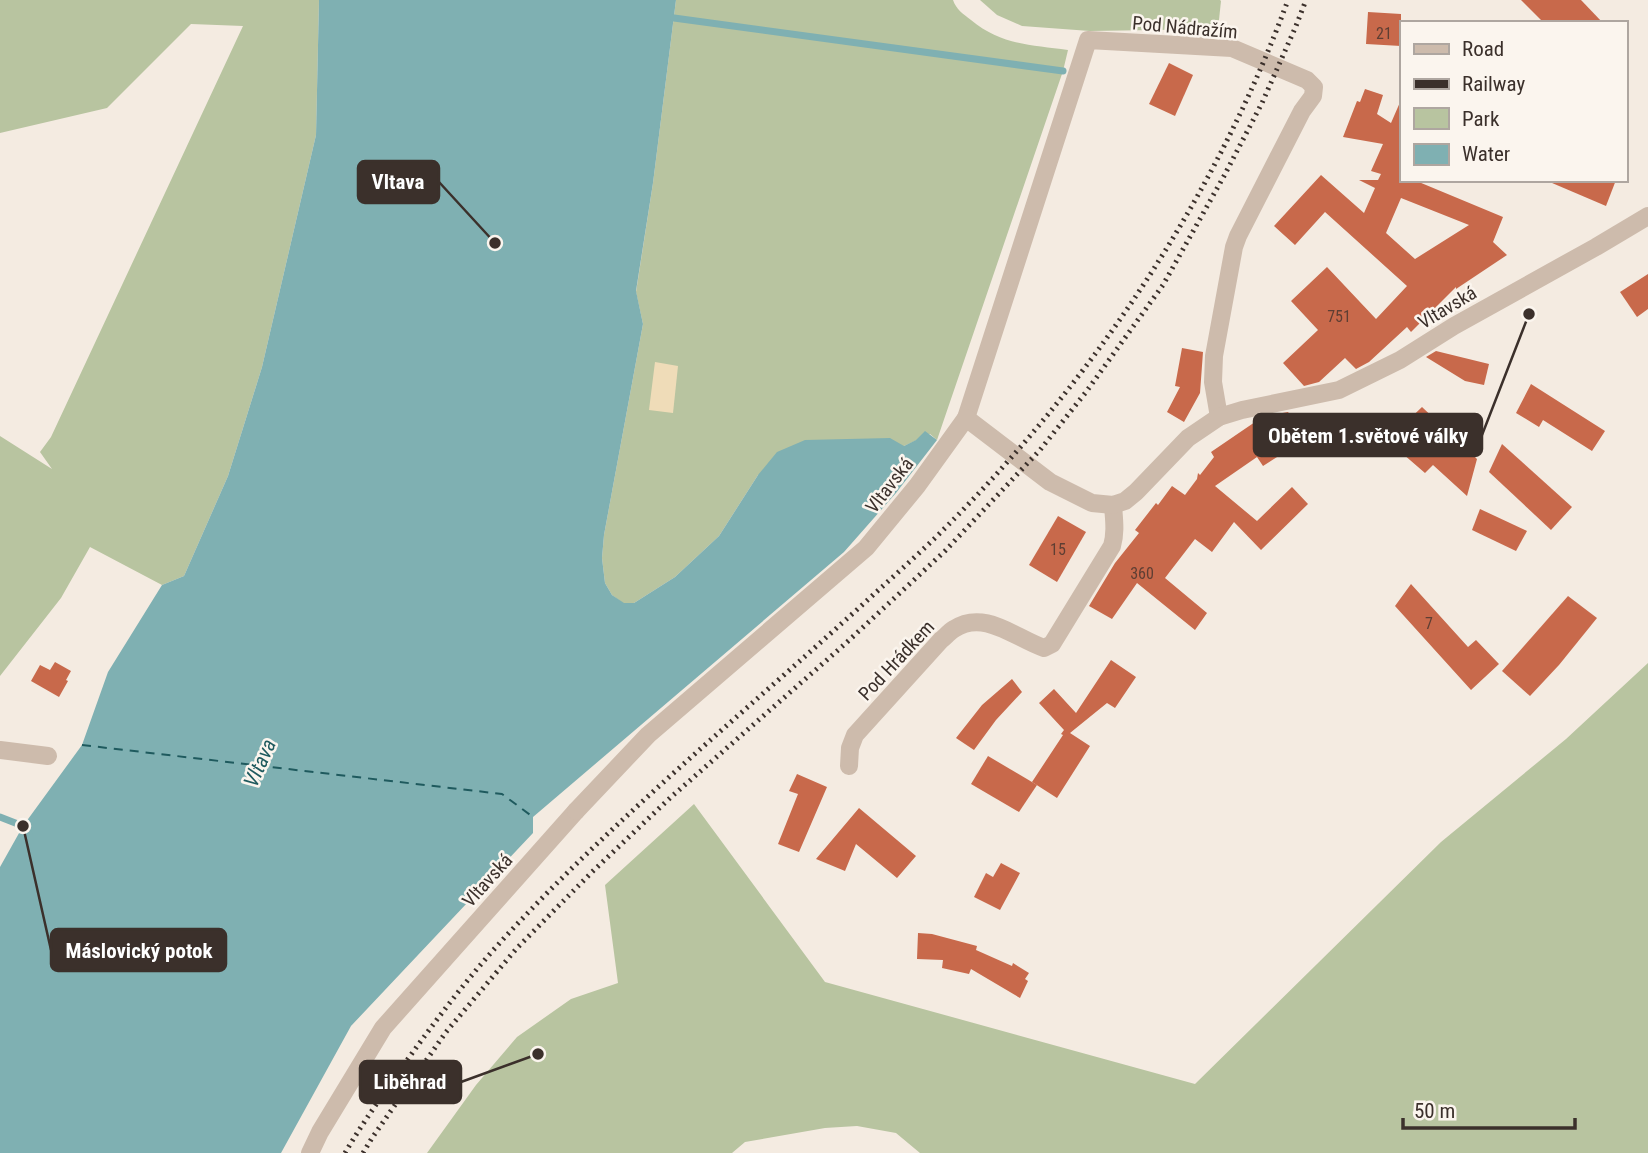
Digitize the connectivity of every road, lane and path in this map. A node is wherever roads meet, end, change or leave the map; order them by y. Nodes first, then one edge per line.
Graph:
1 (1648, 216) edge
2 (1219, 417) junction
3 (966, 418) junction
4 (1113, 505) junction
5 (0, 750) edge
6 (48, 756) dead end
7 (849, 766) dead end
8 (310, 1153) edge

1 - 2 street, Vltavská
2 - 3 street, Pod Nádražím
2 - 4 street, Vltavská
3 - 4 street
3 - 8 street, Vltavská
4 - 7 street, Pod Hrádkem
5 - 6 street

